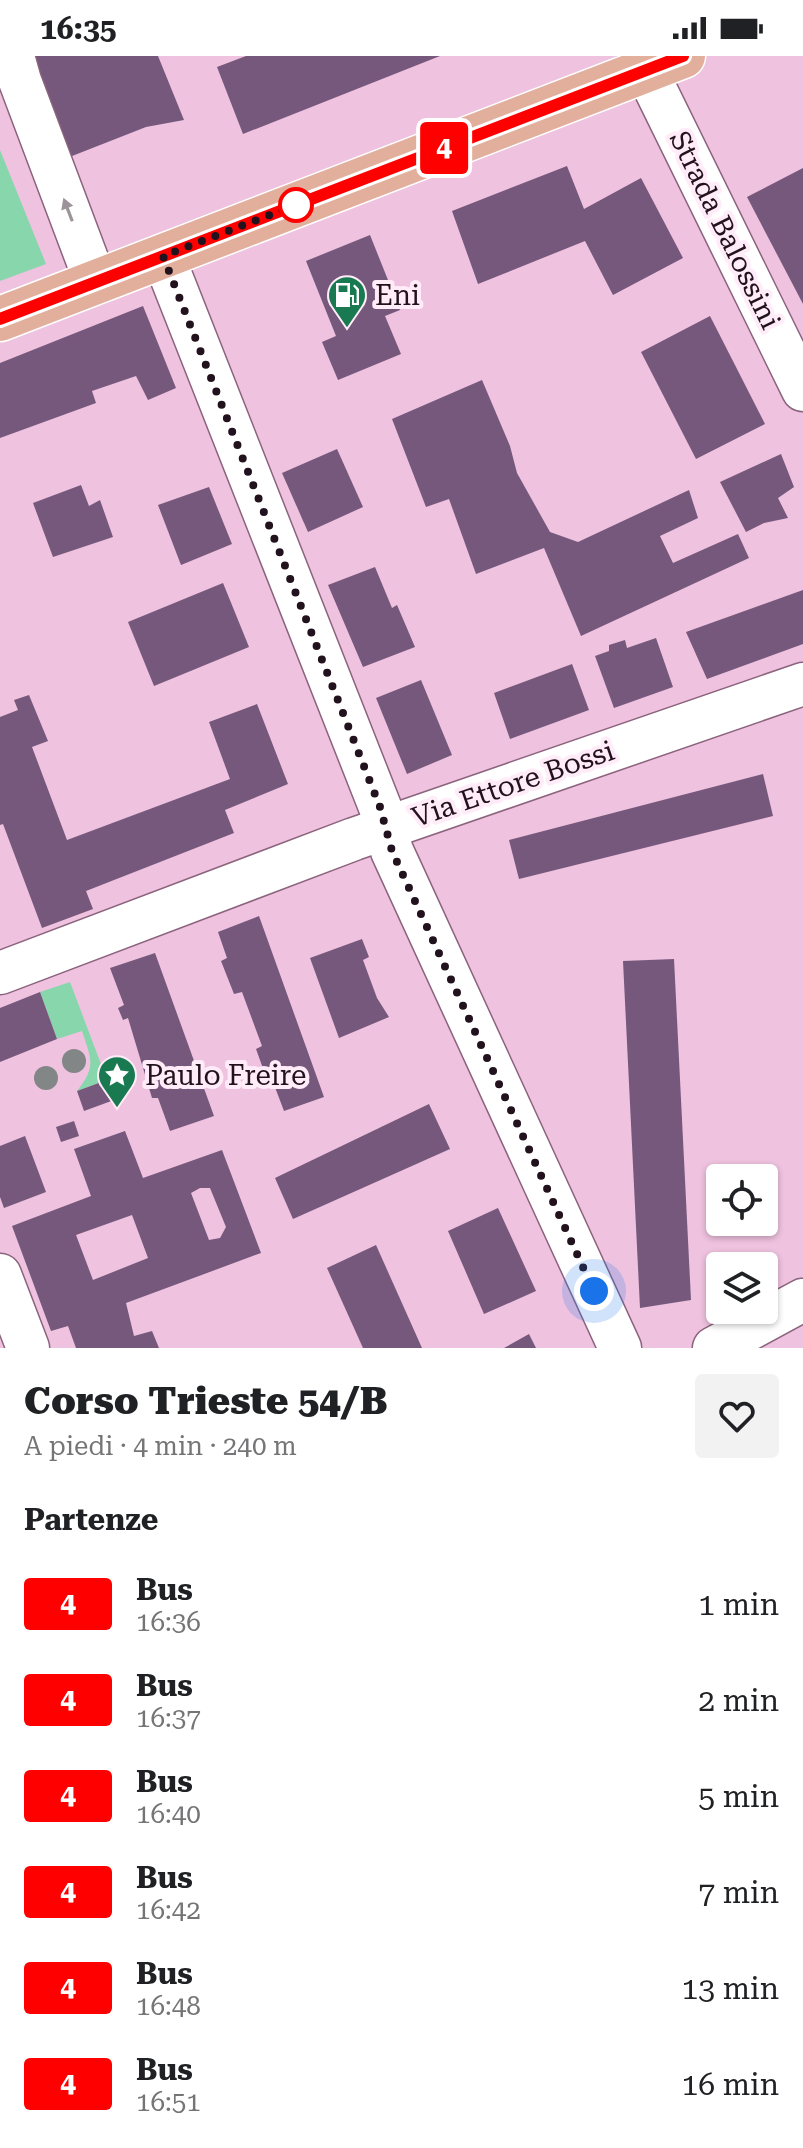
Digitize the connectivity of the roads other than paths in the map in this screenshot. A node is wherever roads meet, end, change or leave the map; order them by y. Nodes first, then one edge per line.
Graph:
1 (656, 61) edge
2 (11, 75) edge
3 (163, 256) junction
4 (96, 283) junction
5 (0, 319) edge
6 (803, 390) edge
7 (803, 684) edge
8 (386, 828) junction
9 (0, 973) edge
10 (0, 1275) edge
11 (803, 1300) edge
12 (28, 1348) edge
13 (620, 1348) edge
14 (714, 1348) edge

1 - 3 main road
1 - 6 street, Strada Balossini
4 -> 2 street
3 - 4 main road
3 - 8 street
4 - 5 main road
7 - 8 street, Via Ettore Bossi
8 - 9 street, Via Ettore Bossi
8 - 13 street
10 - 12 street
11 - 14 street

